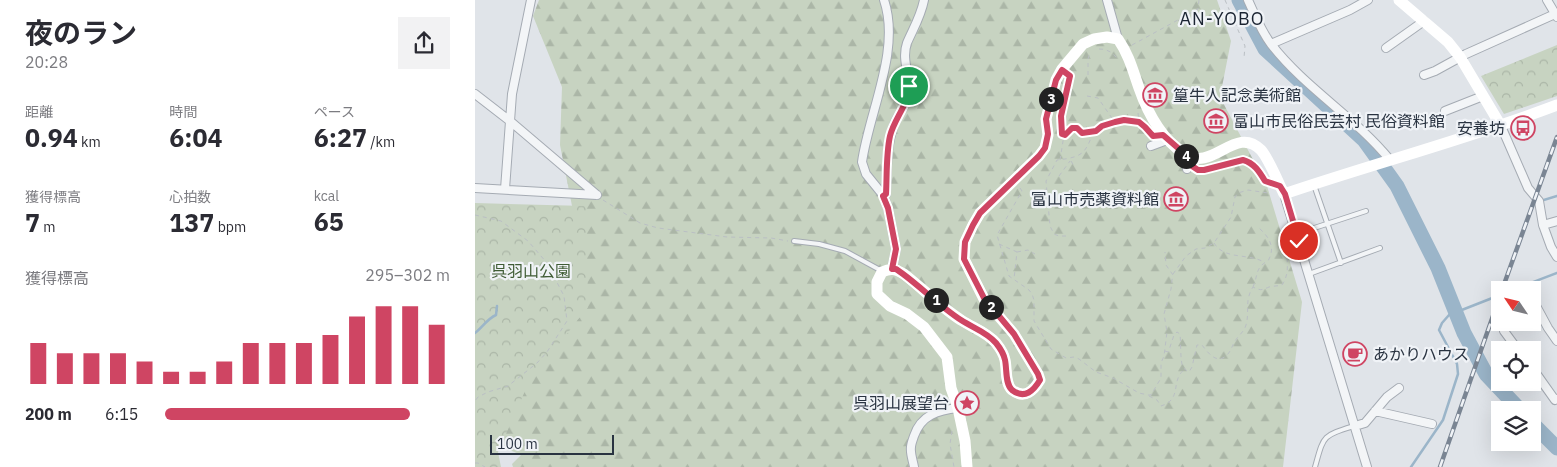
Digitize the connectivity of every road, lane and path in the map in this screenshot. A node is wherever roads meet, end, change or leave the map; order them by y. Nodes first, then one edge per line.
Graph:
1 (531, 0) edge
2 (884, 0) edge
3 (924, 0) edge
4 (1107, 0) edge
5 (1199, 0) edge
6 (1225, 0) edge
7 (1247, 0) edge
8 (1368, 0) edge
9 (1399, 0) edge
10 (1547, 0) edge
11 (1556, 15) edge
12 (1424, 21) junction
13 (1096, 44) junction
14 (1121, 44) junction
15 (1271, 44) junction
16 (1386, 48) dead end
17 (1460, 57) junction
18 (1244, 58) dead end
19 (1118, 59) dead end
20 (1062, 70) junction
21 (1087, 74) dead end
22 (1424, 75) dead end
23 (475, 94) edge
24 (1087, 96) dead end
25 (1483, 96) junction
26 (1557, 105) edge
27 (1138, 110) dead end
28 (1445, 111) dead end
29 (510, 121) junction
30 (1115, 122) junction
31 (1139, 122) junction
32 (1501, 126) junction
33 (1096, 131) junction
34 (1149, 131) dead end
35 (1065, 135) junction
36 (1167, 140) junction
37 (1248, 142) junction
38 (1151, 146) dead end
39 (1234, 159) dead end
40 (1060, 160) junction
41 (1069, 160) junction
42 (1243, 160) junction
43 (1389, 160) junction
44 (1186, 162) junction
45 (1235, 162) junction
46 (1074, 166) dead end
47 (1198, 170) junction
48 (1059, 176) dead end
49 (1199, 178) dead end
50 (1314, 184) junction
51 (1019, 187) dead end
52 (475, 188) edge
53 (505, 190) junction
54 (1282, 190) junction
55 (1268, 193) dead end
56 (597, 196) junction
57 (883, 196) junction
58 (1366, 211) dead end
59 (475, 215) edge
60 (1557, 221) edge
61 (1327, 224) junction
62 (1543, 225) junction
63 (1259, 228) dead end
64 (1066, 236) dead end
65 (1297, 238) junction
66 (794, 242) joint
67 (1213, 243) junction
68 (999, 244) junction
69 (1554, 246) edge
70 (1380, 248) dead end
71 (1017, 252) junction
72 (1165, 252) dead end
73 (1035, 254) dead end
74 (1557, 257) edge
75 (1264, 263) junction
76 (1341, 263) junction
77 (887, 270) junction
78 (1309, 274) junction
79 (1173, 275) junction
80 (1014, 279) junction
81 (1253, 288) junction
82 (1541, 315) edge
83 (1557, 341) edge
84 (1165, 352) junction
85 (1185, 369) junction
86 (1541, 380) edge
87 (1399, 388) dead end
88 (1148, 395) junction
89 (1557, 399) edge
90 (475, 401) edge
91 (958, 408) junction
92 (1375, 411) junction
93 (1432, 424) dead end
94 (1355, 426) junction
95 (952, 431) dead end
96 (475, 463) edge
97 (485, 467) edge
98 (914, 467) edge
99 (954, 467) edge
100 (967, 467) edge
101 (1315, 467) edge
102 (1367, 467) edge

1 - 29 street
2 - 57 street
3 - 57 street
4 - 14 street
5 - 14 path
6 - 18 path
7 - 15 street
8 - 15 street
9 - 12 street
10 - 11 street
11 - 17 street
12 - 16 street
12 - 17 street
13 - 14 street
13 - 19 path
13 - 20 street
13 - 21 path
14 - 36 street
15 - 43 street
17 - 22 street
17 - 25 street
20 - 35 path
20 - 77 street
23 - 29 street
24 - 30 path
25 - 28 street
25 - 32 street
26 - 32 street
27 - 31 path
29 - 53 street
29 - 56 street
30 - 31 path
30 - 33 path
31 - 34 path
32 - 43 street
32 - 62 street
33 - 35 path
33 - 41 path
35 - 40 path
36 - 38 street
36 - 44 street
37 - 42 path
37 - 44 street
37 - 54 street
39 - 45 path
40 - 41 path
40 - 64 path
41 - 46 path
41 - 48 path
42 - 45 path
42 - 54 path
43 - 50 street
44 - 47 path
45 - 47 path
47 - 49 path
50 - 54 street
50 - 61 lane
51 - 68 path
52 - 53 street
53 - 56 street
54 - 65 street
55 - 67 path
56 - 66 path
57 - 77 street
58 - 61 lane
59 - 90 path
60 - 62 street
61 - 65 lane
61 - 76 lane
62 - 69 street
63 - 75 path
65 - 78 street
65 - 81 path
66 - 77 lane
67 - 75 path
67 - 79 path
68 - 71 path
68 - 80 path
69 - 74 street
70 - 76 lane
71 - 73 path
71 - 80 path
72 - 79 path
75 - 81 path
76 - 78 lane
77 - 91 street
78 - 94 street
79 - 84 path
80 - 88 path
81 - 85 path
82 - 83 street
84 - 85 path
84 - 88 path
85 - 88 path
86 - 89 street
87 - 92 street
91 - 98 street
91 - 100 street
92 - 93 street
92 - 94 street
94 - 101 lane
94 - 102 street
95 - 99 path
96 - 97 path

